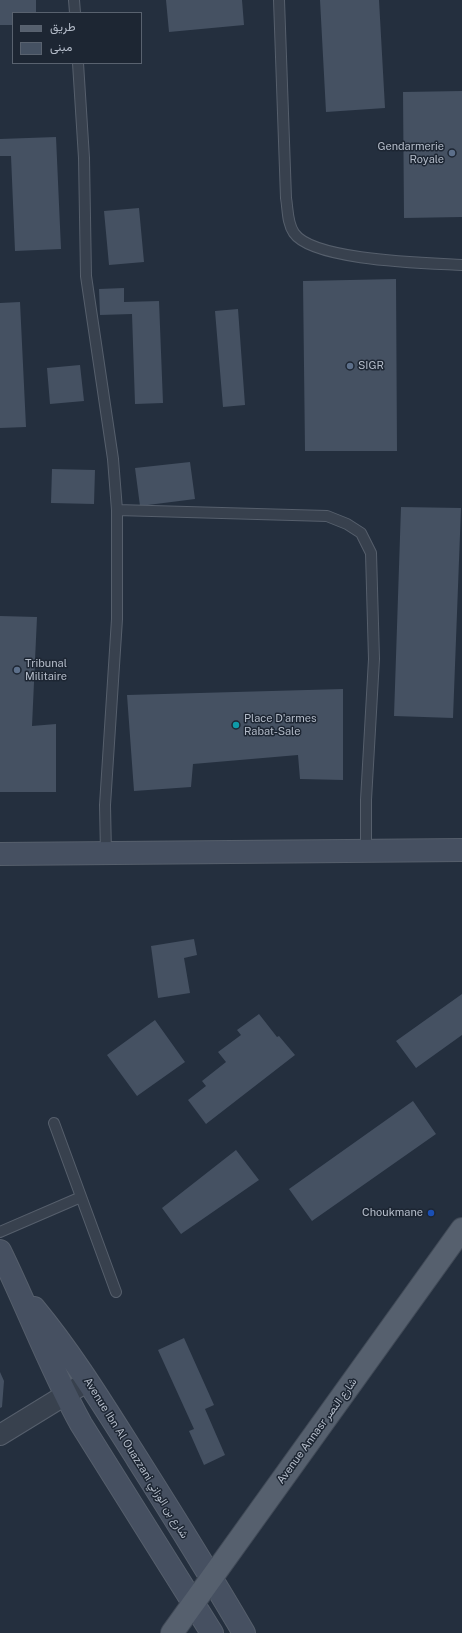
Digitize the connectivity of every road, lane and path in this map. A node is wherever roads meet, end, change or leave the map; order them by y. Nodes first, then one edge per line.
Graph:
1 (74, 0) edge
2 (279, 0) edge
3 (75, 12) edge
4 (78, 64) edge
5 (462, 265) edge
6 (117, 510) junction
7 (462, 850) edge
8 (366, 851) junction
9 (0, 854) edge
10 (106, 854) junction
11 (54, 1123) dead end
12 (81, 1197) junction
13 (462, 1229) edge
14 (0, 1232) edge
15 (0, 1251) edge
16 (19, 1290) junction
17 (116, 1292) dead end
18 (88, 1381) junction
19 (66, 1396) junction
20 (0, 1435) edge
21 (212, 1578) junction
22 (193, 1604) junction
23 (172, 1633) edge
24 (212, 1633) edge
25 (244, 1633) edge

1 - 3 lane
2 - 5 lane
4 - 6 lane
6 - 8 lane
6 - 10 lane
7 - 8 street
8 - 10 street
9 - 10 street
11 - 12 lane
12 - 14 lane
12 - 17 lane
13 - 21 main road, Avenue Annasr شارع النصر
15 - 16 street, Avenue Ibn Al Ouazzani شارع بن الوزاني
16 - 18 street, Avenue Ibn Al Ouazzani شارع بن الوزاني
16 - 19 street, Avenue Ibn Al Ouazzani شارع بن الوزاني
18 - 19 street
18 - 21 street, Avenue Ibn Al Ouazzani شارع بن الوزاني
19 - 20 street
19 - 22 street, Avenue Ibn Al Ouazzani شارع بن الوزاني
21 - 22 main road, Avenue Annasr شارع النصر
21 - 25 street, Avenue Ibn Al Ouazzani شارع بن الوزاني
22 - 23 main road, Avenue Annasr شارع النصر
22 - 24 street, Avenue Ibn Al Ouazzani شارع بن الوزاني

